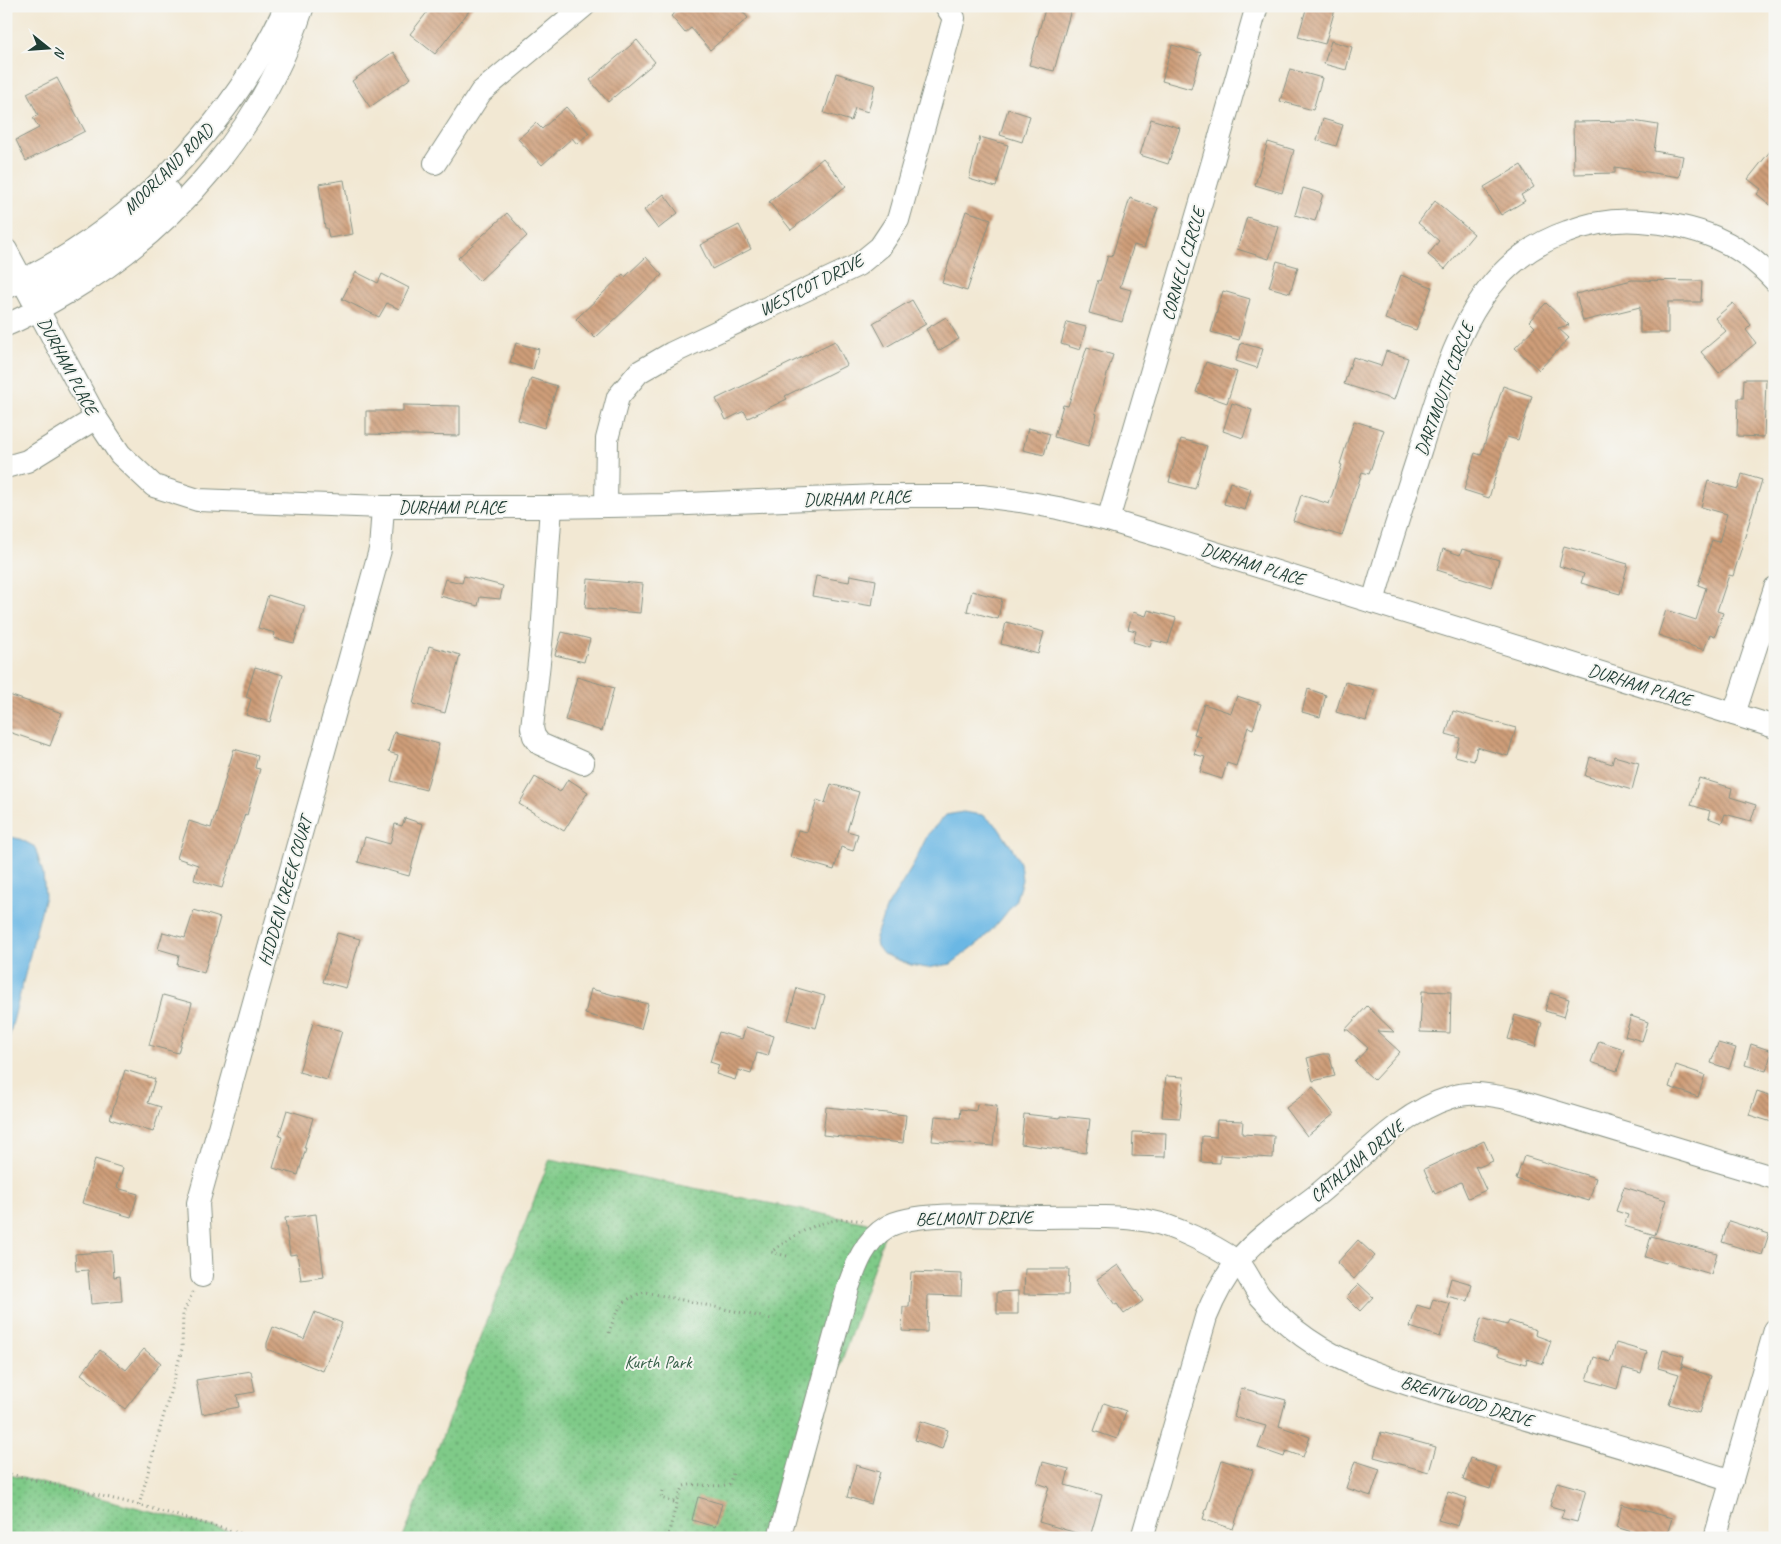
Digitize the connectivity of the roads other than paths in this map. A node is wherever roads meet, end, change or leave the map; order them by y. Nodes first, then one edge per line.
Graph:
1 (286, 6) edge
2 (303, 6) edge
3 (584, 6) edge
4 (946, 6) edge
5 (1257, 6) edge
6 (261, 54) junction
7 (434, 163) dead end
8 (6, 250) edge
9 (1775, 281) edge
10 (14, 284) edge
11 (6, 302) edge
12 (38, 310) junction
13 (6, 325) edge
14 (96, 418) junction
15 (6, 467) edge
16 (606, 506) junction
17 (383, 507) junction
18 (551, 507) junction
19 (1108, 520) junction
20 (1775, 588) edge
21 (1373, 602) junction
22 (1734, 714) junction
23 (1775, 727) edge
24 (583, 763) dead end
25 (1775, 1178) edge
26 (1238, 1261) junction
27 (202, 1276) road end
28 (1775, 1330) edge
29 (1732, 1481) junction
30 (779, 1538) edge
31 (1142, 1538) edge
32 (1715, 1538) edge

1 - 6 street, MOORLAND ROAD
2 - 12 street, MOORLAND ROAD
3 - 7 street
4 - 16 street, WESTCOT DRIVE
5 - 19 street, CORNELL CIRCLE
6 - 10 street, MOORLAND ROAD
6 - 12 street
8 - 10 street, DURHAM PLACE
9 - 21 street, DARTMOUTH CIRCLE
10 - 11 street
10 - 12 street, DURHAM PLACE
12 - 13 street, MOORLAND ROAD
12 - 14 street, DURHAM PLACE
14 - 15 street
14 - 17 street, DURHAM PLACE
16 - 18 street, DURHAM PLACE
16 - 19 street, DURHAM PLACE
17 - 18 street, DURHAM PLACE
17 - 27 street, HIDDEN CREEK COURT
18 - 24 street
19 - 21 street, DURHAM PLACE
20 - 22 street
21 - 22 street, DURHAM PLACE
22 - 23 street, DURHAM PLACE
25 - 26 street, CATALINA DRIVE
26 - 29 street, BRENTWOOD DRIVE
26 - 30 street, BELMONT DRIVE
26 - 31 street, CATALINA DRIVE
28 - 29 street
29 - 32 street

